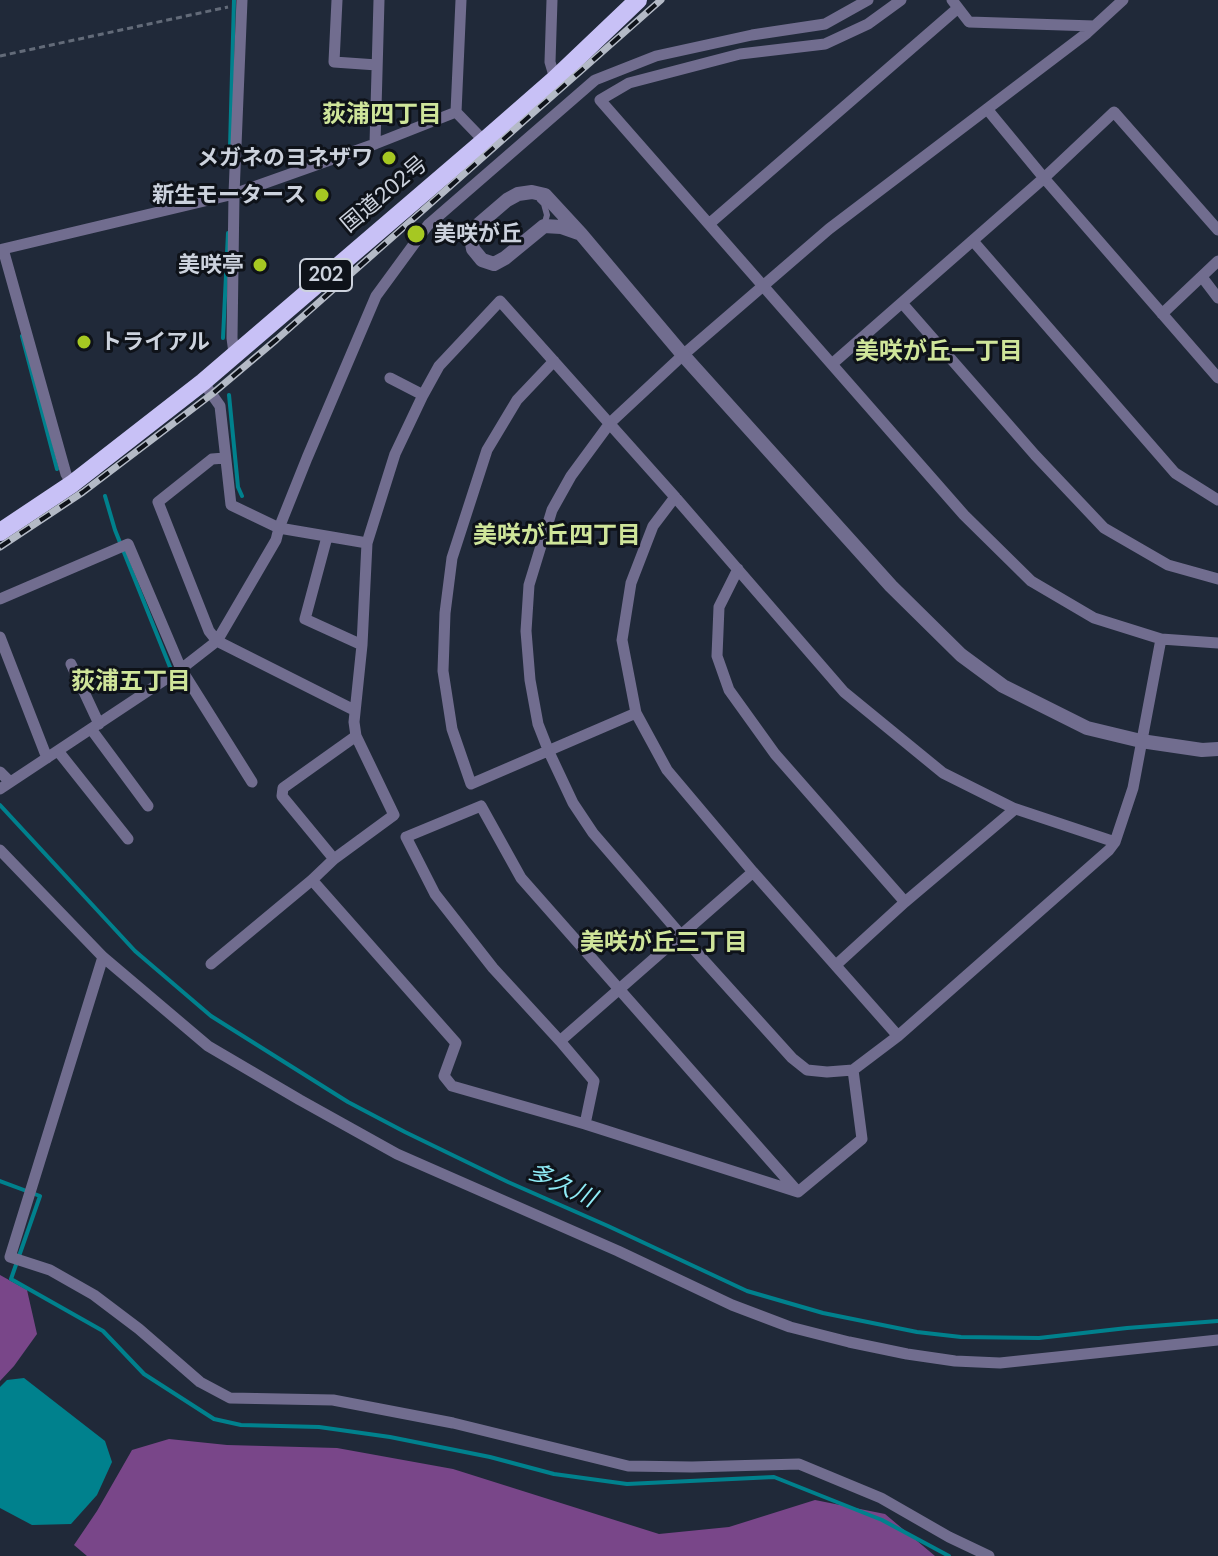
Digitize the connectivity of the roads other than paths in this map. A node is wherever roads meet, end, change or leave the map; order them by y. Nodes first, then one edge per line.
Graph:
1 (337, 0) edge
2 (379, 0) edge
3 (461, 0) edge
4 (552, 0) edge
5 (638, 0) edge
6 (868, 0) edge
7 (901, 0) edge
8 (1123, 0) edge
9 (242, 2) edge
10 (955, 4) edge
11 (228, 7) road end
12 (1094, 26) junction
13 (377, 65) junction
14 (555, 79) junction
15 (987, 109) junction
16 (456, 112) junction
17 (484, 141) junction
18 (375, 144) junction
19 (1044, 178) junction
20 (532, 192) junction
21 (229, 196) junction
22 (709, 224) junction
23 (544, 226) junction
24 (1218, 230) edge
25 (581, 234) junction
26 (973, 241) junction
27 (2, 249) edge
28 (1218, 261) edge
29 (1202, 277) junction
30 (764, 285) junction
31 (1218, 298) edge
32 (902, 303) junction
33 (1162, 314) junction
34 (234, 353) junction
35 (683, 355) junction
36 (554, 361) junction
37 (832, 364) junction
38 (390, 378) dead end
39 (1218, 378) edge
40 (203, 382) junction
41 (423, 395) junction
42 (610, 423) junction
43 (225, 458) junction
44 (72, 484) junction
45 (675, 497) junction
46 (1218, 500) edge
47 (279, 528) junction
48 (0, 532) edge
49 (327, 537) junction
50 (367, 543) junction
51 (738, 569) junction
52 (1218, 579) edge
53 (0, 599) edge
54 (0, 637) edge
55 (1161, 639) junction
56 (217, 641) junction
57 (1218, 643) edge
58 (362, 645) junction
59 (71, 664) dead end
60 (181, 669) junction
61 (354, 710) junction
62 (636, 713) junction
63 (95, 726) junction
64 (356, 736) junction
65 (1141, 741) junction
66 (1218, 749) edge
67 (549, 752) junction
68 (52, 755) junction
69 (0, 772) edge
70 (252, 782) dead end
71 (5, 786) edge
72 (148, 806) dead end
73 (1015, 809) junction
74 (128, 839) dead end
75 (1115, 842) junction
76 (0, 850) edge
77 (334, 859) junction
78 (753, 872) junction
79 (312, 880) junction
80 (905, 902) junction
81 (681, 935) junction
82 (103, 957) junction
83 (211, 964) dead end
84 (836, 965) junction
85 (620, 988) junction
86 (898, 1036) junction
87 (560, 1041) junction
88 (853, 1070) junction
89 (585, 1124) junction
90 (798, 1192) junction
91 (1218, 1340) edge
92 (989, 1556) edge

1 - 13 street
2 - 13 street
3 - 16 street
4 - 14 street
5 - 14 highway, 国道202号 / 202
6 - 47 street
7 - 22 street
8 - 12 street
9 - 11 street
9 - 21 street
10 - 12 street
10 - 22 street
12 - 15 street
13 - 18 street
14 - 17 highway, 国道202号 / 202
15 - 19 street
15 - 30 street
16 - 17 street
16 - 18 street
17 - 34 highway, 国道202号 / 202
18 - 21 street
19 - 24 street
19 - 26 street
19 - 33 street
20 - 23 lane
20 - 23 street
20 - 25 street
21 - 27 street
21 - 34 street
22 - 30 street
23 - 25 street
25 - 35 street
26 - 32 street
26 - 46 street
27 - 44 street
28 - 29 street
29 - 31 street
29 - 33 street
30 - 35 street
30 - 37 street
32 - 37 street
32 - 52 street
33 - 39 street
34 - 40 highway, 国道202号 / 202
35 - 42 street
35 - 65 street
36 - 41 street
36 - 42 street
36 - 67 street
37 - 55 street
38 - 41 street
40 - 43 street
40 - 44 highway, 国道202号 / 202
41 - 50 street
42 - 45 street
42 - 67 street
43 - 47 street
43 - 56 street
44 - 48 highway, 国道202号 / 202
45 - 51 street
45 - 62 street
47 - 49 street
47 - 56 street
49 - 50 street
49 - 58 street
50 - 58 street
51 - 73 street
51 - 80 street
53 - 60 street
54 - 68 street
55 - 57 street
55 - 65 street
56 - 60 street
56 - 61 street
58 - 61 street
59 - 63 street
60 - 63 street
60 - 70 street
61 - 64 street
62 - 67 street
62 - 78 street
63 - 68 street
63 - 72 street
64 - 77 street
64 - 77 street
65 - 66 street
65 - 75 street
67 - 81 street
68 - 71 street
68 - 74 street
69 - 71 street
73 - 75 street
73 - 80 street
75 - 86 street
76 - 82 street
77 - 79 street
78 - 81 street
78 - 84 street
79 - 83 street
79 - 89 street
80 - 84 street
81 - 85 street
81 - 88 street
82 - 91 street
82 - 92 street
84 - 86 street
85 - 87 street
85 - 87 street
85 - 90 street
86 - 88 street
87 - 89 street
88 - 90 street
89 - 90 street

